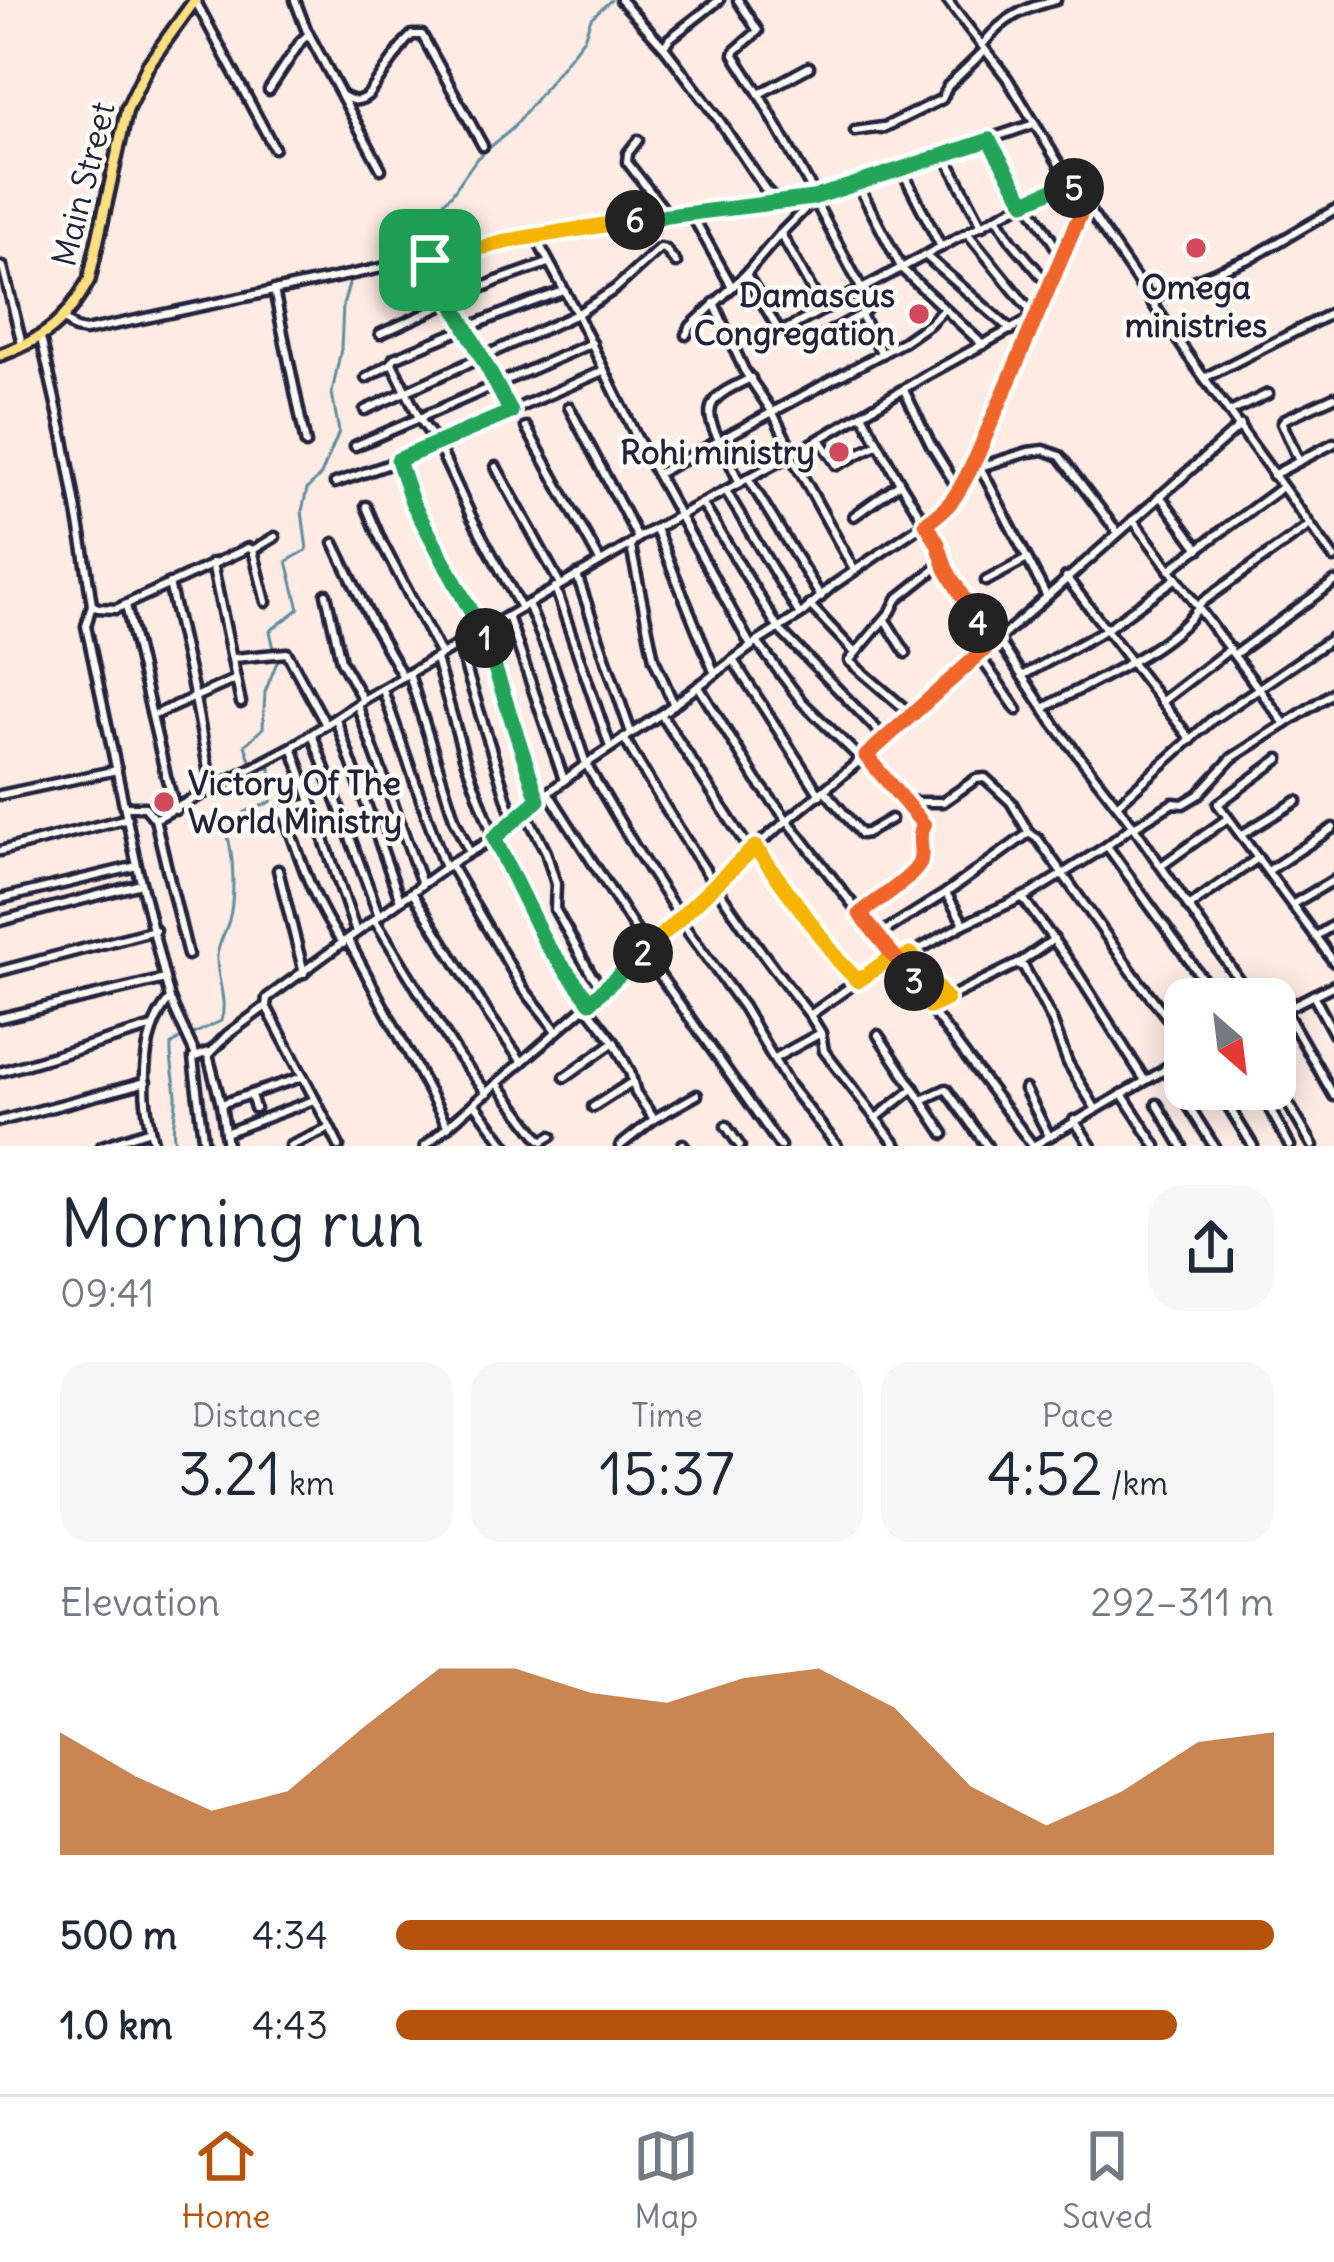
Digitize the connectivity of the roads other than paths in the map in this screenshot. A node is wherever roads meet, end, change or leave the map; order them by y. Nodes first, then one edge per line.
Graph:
1 (195, 0) edge
2 (295, 0) edge
3 (621, 0) edge
4 (719, 0) edge
5 (738, 0) edge
6 (947, 0) edge
7 (1056, 0) edge
8 (309, 34) junction
9 (664, 47) junction
10 (985, 47) junction
11 (809, 67) dead end
12 (269, 90) dead end
13 (759, 94) junction
14 (343, 96) junction
15 (1034, 124) junction
16 (855, 131) dead end
17 (638, 140) dead end
18 (989, 140) junction
19 (483, 146) dead end
20 (274, 148) dead end
21 (945, 155) junction
22 (381, 170) dead end
23 (902, 170) junction
24 (1070, 182) junction
25 (858, 185) junction
26 (814, 198) junction
27 (774, 202) junction
28 (1025, 202) junction
29 (1085, 203) junction
30 (1334, 210) edge
31 (691, 214) junction
32 (669, 217) junction
33 (997, 217) junction
34 (982, 226) junction
35 (780, 233) junction
36 (968, 233) junction
37 (535, 236) junction
38 (941, 247) junction
39 (926, 256) junction
40 (1063, 257) junction
41 (430, 260) junction
42 (548, 263) junction
43 (676, 263) dead end
44 (0, 266) edge
45 (902, 269) junction
46 (746, 274) junction
47 (731, 285) junction
48 (1050, 286) junction
49 (862, 289) junction
50 (274, 290) junction
51 (564, 291) junction
52 (1151, 298) junction
53 (452, 302) junction
54 (714, 303) junction
55 (944, 309) junction
56 (823, 310) junction
57 (1334, 312) edge
58 (577, 314) junction
59 (860, 315) junction
60 (1034, 316) junction
61 (64, 319) junction
62 (467, 329) junction
63 (1011, 330) junction
64 (380, 334) dead end
65 (686, 335) dead end
66 (822, 336) dead end
67 (41, 338) junction
68 (592, 343) junction
69 (983, 345) junction
70 (22, 347) junction
71 (882, 353) junction
72 (0, 355) edge
73 (482, 356) junction
74 (392, 362) junction
75 (603, 371) junction
76 (1206, 377) junction
77 (366, 378) dead end
78 (752, 378) junction
79 (496, 385) junction
80 (904, 388) junction
81 (405, 391) junction
82 (1268, 394) dead end
83 (1334, 397) edge
84 (569, 407) dead end
85 (364, 410) dead end
86 (511, 412) junction
87 (1230, 412) junction
88 (773, 413) junction
89 (862, 414) junction
90 (419, 418) junction
91 (1241, 425) junction
92 (526, 427) dead end
93 (820, 439) junction
94 (719, 441) junction
95 (437, 443) junction
96 (1334, 443) edge
97 (306, 444) dead end
98 (878, 444) junction
99 (355, 446) dead end
100 (792, 454) junction
101 (976, 458) junction
102 (398, 460) junction
103 (1299, 460) junction
104 (980, 466) junction
105 (496, 467) dead end
106 (657, 474) junction
107 (1273, 475) junction
108 (744, 480) junction
109 (335, 483) dead end
110 (900, 483) junction
111 (1282, 487) junction
112 (726, 490) junction
113 (960, 492) junction
114 (1160, 496) junction
115 (702, 503) junction
116 (366, 506) dead end
117 (680, 514) junction
118 (854, 515) dead end
119 (1133, 520) junction
120 (926, 523) junction
121 (1310, 525) junction
122 (656, 529) junction
123 (1118, 533) junction
124 (275, 537) dead end
125 (634, 542) junction
126 (334, 543) dead end
127 (1198, 549) junction
128 (253, 550) junction
129 (1334, 558) edge
130 (1027, 559) junction
131 (600, 561) junction
132 (945, 561) junction
133 (212, 563) junction
134 (854, 570) junction
135 (1168, 570) junction
136 (578, 574) junction
137 (1066, 578) junction
138 (1175, 579) junction
139 (986, 581) dead end
140 (1334, 582) edge
141 (169, 583) junction
142 (558, 586) junction
143 (326, 594) dead end
144 (1046, 595) junction
145 (821, 597) junction
146 (266, 602) dead end
147 (92, 605) junction
148 (126, 605) junction
149 (810, 605) junction
150 (524, 606) junction
151 (1198, 609) junction
152 (800, 615) junction
153 (508, 616) junction
154 (884, 619) junction
155 (778, 628) junction
156 (1105, 630) junction
157 (483, 632) junction
158 (1334, 637) edge
159 (996, 640) junction
160 (754, 644) junction
161 (459, 646) junction
162 (906, 652) dead end
163 (1232, 652) junction
164 (855, 653) junction
165 (979, 656) junction
166 (438, 657) junction
167 (233, 658) junction
168 (733, 660) junction
169 (1130, 664) junction
170 (715, 674) junction
171 (406, 675) junction
172 (1022, 676) junction
173 (236, 679) junction
174 (699, 687) junction
175 (1258, 687) junction
176 (383, 689) junction
177 (1334, 692) edge
178 (196, 698) junction
179 (360, 702) junction
180 (1161, 702) junction
181 (241, 703) dead end
182 (674, 704) junction
183 (1044, 708) junction
184 (1017, 710) dead end
185 (661, 714) junction
186 (152, 716) junction
187 (913, 716) junction
188 (336, 719) junction
189 (1285, 724) junction
190 (326, 725) junction
191 (311, 734) junction
192 (627, 736) junction
193 (886, 739) junction
194 (1191, 740) junction
195 (292, 747) junction
196 (610, 747) junction
197 (864, 758) junction
198 (1279, 759) dead end
199 (586, 764) junction
200 (117, 770) junction
201 (565, 780) junction
202 (212, 790) junction
203 (548, 793) junction
204 (822, 793) junction
205 (0, 795) edge
206 (538, 800) junction
207 (1297, 801) dead end
208 (906, 802) junction
209 (310, 803) junction
210 (1118, 805) junction
211 (125, 807) junction
212 (176, 810) junction
213 (525, 810) junction
214 (128, 818) junction
215 (1228, 818) junction
216 (155, 819) junction
217 (513, 819) junction
218 (891, 819) dead end
219 (789, 820) junction
220 (1134, 826) junction
221 (1333, 828) edge
222 (1029, 832) junction
223 (1241, 835) junction
224 (494, 838) junction
225 (1107, 846) junction
226 (753, 849) junction
227 (0, 850) edge
228 (469, 851) junction
229 (1258, 858) junction
230 (137, 866) junction
231 (448, 866) junction
232 (1161, 866) junction
233 (278, 870) dead end
234 (1268, 871) junction
235 (1062, 874) junction
236 (1334, 880) edge
237 (716, 883) junction
238 (142, 884) junction
239 (422, 884) junction
240 (412, 892) junction
241 (946, 893) junction
242 (1023, 897) junction
243 (0, 898) edge
244 (400, 900) junction
245 (1293, 904) junction
246 (1188, 907) junction
247 (860, 914) junction
248 (377, 917) junction
249 (680, 918) junction
250 (0, 922) edge
251 (964, 924) junction
252 (1334, 926) edge
253 (155, 930) junction
254 (356, 932) junction
255 (877, 936) junction
256 (1316, 937) junction
257 (1054, 938) junction
258 (345, 942) junction
259 (646, 950) junction
260 (911, 954) junction
261 (188, 955) dead end
262 (896, 958) junction
263 (1334, 962) edge
264 (1018, 964) junction
265 (0, 971) edge
266 (304, 973) junction
267 (1201, 978) edge
268 (1237, 978) edge
269 (165, 979) junction
270 (858, 981) junction
271 (1334, 985) edge
272 (603, 989) junction
273 (1313, 995) junction
274 (170, 999) junction
275 (946, 999) junction
276 (1296, 1003) edge
277 (588, 1004) junction
278 (266, 1006) junction
279 (930, 1007) junction
280 (1164, 1014) edge
281 (810, 1016) junction
282 (0, 1018) edge
283 (153, 1027) junction
284 (1296, 1030) edge
285 (557, 1031) junction
286 (821, 1033) junction
287 (1334, 1034) edge
288 (878, 1035) dead end
289 (614, 1042) junction
290 (211, 1050) junction
291 (196, 1055) junction
292 (775, 1058) junction
293 (522, 1062) junction
294 (1164, 1069) edge
295 (0, 1072) edge
296 (302, 1077) junction
297 (565, 1077) dead end
298 (1144, 1079) junction
299 (146, 1082) junction
300 (632, 1082) junction
301 (498, 1084) junction
302 (914, 1088) junction
303 (1025, 1089) dead end
304 (487, 1093) junction
305 (1122, 1093) junction
306 (250, 1095) junction
307 (697, 1095) dead end
308 (1334, 1096) edge
309 (314, 1100) junction
310 (922, 1100) junction
311 (221, 1104) junction
312 (475, 1104) junction
313 (1157, 1104) dead end
314 (593, 1107) dead end
315 (256, 1108) dead end
316 (1095, 1108) junction
317 (1191, 1110) edge
318 (1231, 1110) edge
319 (1270, 1110) edge
320 (1292, 1110) edge
321 (876, 1118) junction
322 (654, 1119) junction
323 (1074, 1120) junction
324 (0, 1121) edge
325 (726, 1126) dead end
326 (448, 1127) junction
327 (330, 1128) junction
328 (150, 1130) junction
329 (225, 1133) junction
330 (944, 1134) dead end
331 (551, 1136) dead end
332 (1049, 1136) junction
333 (308, 1142) edge
334 (102, 1146) edge
335 (154, 1146) edge
336 (204, 1146) edge
337 (227, 1146) edge
338 (290, 1146) edge
339 (339, 1146) edge
340 (425, 1146) edge
341 (506, 1146) edge
342 (620, 1146) edge
343 (740, 1146) edge
344 (780, 1146) edge
345 (837, 1146) edge
346 (897, 1146) edge
347 (987, 1146) edge
348 (1033, 1146) edge
349 (1091, 1146) edge
350 (1156, 1146) edge
351 (1182, 1146) edge
352 (1214, 1146) edge
353 (1253, 1146) edge
354 (1290, 1146) edge
355 (1312, 1146) edge

1 - 20 street
1 - 61 main road, Main Street
2 - 8 street
3 - 9 street
4 - 9 street
5 - 13 street
6 - 10 street
7 - 10 street
8 - 12 street
8 - 14 street
9 - 27 street
10 - 15 street
10 - 16 street
11 - 13 street
13 - 26 street
14 - 19 street
14 - 22 street
15 - 18 street
15 - 24 street
17 - 32 street
18 - 21 street
18 - 28 street
21 - 23 street
21 - 34 street
23 - 25 street
23 - 38 street
24 - 28 street
24 - 29 street
25 - 26 street
25 - 45 street
26 - 27 street
26 - 35 street
26 - 49 street
27 - 31 street
28 - 33 street
28 - 40 street
29 - 40 street
29 - 52 street
30 - 52 street
31 - 32 street
31 - 47 street
32 - 37 street
33 - 34 street
33 - 48 street
34 - 36 street
35 - 46 street
35 - 56 street
36 - 38 street
36 - 60 street
37 - 41 street
37 - 42 street
38 - 39 street
39 - 45 street
39 - 63 street
40 - 48 street
41 - 50 street
41 - 53 street
42 - 51 street
42 - 53 street
43 - 58 street
44 - 70 street
45 - 49 street
45 - 55 street
46 - 47 street
46 - 56 street
47 - 54 street
48 - 60 street
49 - 56 street
49 - 59 street
50 - 61 street
50 - 97 street
51 - 58 street
51 - 62 street
52 - 76 street
53 - 62 street
53 - 64 street
54 - 65 street
54 - 78 street
55 - 69 street
55 - 71 street
57 - 76 street
58 - 68 street
58 - 73 street
59 - 66 street
59 - 71 street
60 - 63 street
60 - 101 street
61 - 67 main road, Main Street
62 - 73 street
62 - 74 street
63 - 69 street
67 - 70 main road, Main Street
67 - 147 street
68 - 75 street
68 - 79 street
69 - 80 street
70 - 72 main road, Main Street
71 - 88 street
73 - 79 street
73 - 81 street
74 - 77 street
74 - 81 street
75 - 86 street
75 - 106 street
76 - 87 street
78 - 88 street
78 - 94 street
79 - 86 street
79 - 90 street
80 - 89 street
80 - 113 street
81 - 85 street
81 - 90 street
82 - 87 street
83 - 103 street
84 - 125 street
86 - 95 street
87 - 91 street
88 - 94 street
88 - 100 street
89 - 93 street
89 - 98 street
90 - 95 street
90 - 99 street
91 - 107 street
91 - 114 street
92 - 131 street
93 - 98 street
93 - 100 street
94 - 106 street
94 - 108 street
95 - 102 street
95 - 150 street
96 - 103 street
98 - 110 street
100 - 108 street
100 - 134 street
101 - 104 street
101 - 113 street
102 - 109 street
102 - 157 street
103 - 107 street
104 - 123 street
104 - 130 street
105 - 142 street
106 - 117 street
107 - 111 street
108 - 112 street
108 - 145 street
110 - 118 street
110 - 120 street
111 - 121 street
111 - 127 street
112 - 115 street
112 - 152 street
113 - 120 street
114 - 119 street
114 - 127 street
115 - 117 street
115 - 155 street
116 - 166 street
117 - 122 street
117 - 160 street
119 - 123 street
119 - 135 street
120 - 132 street
120 - 134 street
121 - 129 street
121 - 151 street
122 - 125 street
122 - 170 street
123 - 137 street
124 - 128 street
125 - 131 street
125 - 182 street
126 - 171 street
127 - 135 street
128 - 133 street
128 - 146 street
130 - 139 street
130 - 144 street
131 - 136 street
132 - 154 street
132 - 159 street
133 - 141 street
133 - 167 street
134 - 145 street
135 - 138 street
136 - 142 street
136 - 192 street
137 - 144 street
137 - 156 street
138 - 151 street
138 - 156 street
140 - 163 street
141 - 148 street
141 - 178 street
142 - 150 street
142 - 196 street
143 - 179 street
144 - 159 street
145 - 149 street
147 - 148 street
147 - 200 street
148 - 186 street
149 - 152 street
149 - 164 street
150 - 153 street
150 - 199 street
151 - 163 street
151 - 169 street
152 - 155 street
153 - 157 street
153 - 201 street
154 - 162 street
154 - 164 street
155 - 160 street
155 - 193 street
156 - 169 street
156 - 172 street
157 - 161 street
157 - 206 street
158 - 175 street
159 - 165 street
159 - 172 street
160 - 168 street
160 - 197 street
161 - 166 street
161 - 217 street
163 - 175 street
163 - 180 street
164 - 187 street
165 - 184 street
165 - 187 street
166 - 171 street
166 - 224 street
167 - 173 street
167 - 190 street
168 - 170 street
168 - 204 street
169 - 180 street
169 - 183 street
170 - 174 street
171 - 176 street
171 - 228 street
172 - 183 street
173 - 178 street
173 - 181 street
174 - 182 street
174 - 219 street
175 - 189 street
175 - 194 street
176 - 179 street
176 - 231 street
177 - 189 street
178 - 186 street
178 - 202 street
179 - 188 street
179 - 239 street
180 - 194 street
182 - 185 street
183 - 210 street
185 - 192 street
185 - 226 street
186 - 212 street
187 - 193 street
188 - 190 street
188 - 244 street
189 - 220 street
190 - 191 street
191 - 195 street
191 - 248 street
192 - 196 street
192 - 237 street
193 - 197 street
194 - 210 street
195 - 202 street
195 - 209 street
196 - 199 street
197 - 204 street
197 - 208 street
198 - 215 street
199 - 201 street
199 - 249 street
200 - 205 street
200 - 211 street
201 - 203 street
202 - 212 street
203 - 206 street
203 - 259 street
204 - 218 street
204 - 219 street
206 - 213 street
207 - 223 street
208 - 222 street
208 - 247 street
209 - 254 street
209 - 258 street
210 - 220 street
211 - 214 street
211 - 216 street
212 - 216 street
213 - 217 street
213 - 272 street
214 - 227 street
214 - 230 street
215 - 223 street
215 - 232 street
216 - 261 street
217 - 224 street
219 - 226 street
219 - 247 street
220 - 225 street
220 - 232 street
221 - 234 street
222 - 235 street
222 - 241 street
223 - 229 street
224 - 228 street
224 - 277 street
225 - 235 street
225 - 267 street
226 - 237 street
226 - 270 street
228 - 231 street
229 - 234 street
229 - 246 street
230 - 238 street
230 - 243 street
231 - 239 street
231 - 285 street
232 - 246 street
233 - 266 street
234 - 245 street
235 - 242 street
235 - 280 street
236 - 245 street
237 - 249 street
237 - 281 street
238 - 250 street
238 - 253 street
239 - 240 street
240 - 244 street
240 - 293 street
241 - 251 street
241 - 255 street
242 - 251 street
242 - 257 street
244 - 248 street
245 - 256 street
246 - 268 street
247 - 255 street
248 - 254 street
248 - 304 street
249 - 259 street
249 - 292 street
251 - 260 street
252 - 256 street
253 - 265 street
253 - 269 street
254 - 258 street
255 - 262 street
256 - 263 street
257 - 264 street
257 - 298 street
258 - 266 street
258 - 326 street
259 - 272 street
259 - 344 street
260 - 262 street
260 - 275 street
262 - 270 street
262 - 279 street
264 - 275 street
264 - 316 street
266 - 278 street
269 - 274 street
269 - 282 street
270 - 281 street
271 - 273 street
272 - 277 street
273 - 276 street
273 - 287 street
274 - 283 street
274 - 291 street
275 - 279 street
277 - 285 street
277 - 289 street
278 - 290 street
278 - 296 street
279 - 348 street
281 - 286 street
283 - 295 street
283 - 299 street
284 - 308 street
285 - 293 street
286 - 292 street
286 - 321 street
288 - 302 street
289 - 297 street
289 - 300 street
290 - 291 street
290 - 311 street
291 - 336 street
292 - 345 street
293 - 301 street
294 - 298 street
296 - 306 street
296 - 309 street
298 - 305 street
299 - 324 street
299 - 328 street
300 - 314 street
300 - 322 street
301 - 304 street
301 - 331 street
302 - 310 street
302 - 321 street
303 - 332 street
304 - 312 street
305 - 316 street
305 - 350 street
306 - 311 street
306 - 315 street
307 - 322 street
309 - 327 street
309 - 329 street
310 - 330 street
310 - 347 street
311 - 329 street
312 - 326 street
312 - 341 street
313 - 351 street
316 - 323 street
317 - 352 street
318 - 353 street
319 - 354 street
320 - 355 street
321 - 346 street
322 - 342 street
323 - 332 street
323 - 349 street
325 - 343 street
326 - 340 street
327 - 333 street
327 - 339 street
328 - 334 street
328 - 335 street
329 - 337 street
332 - 348 street
333 - 338 street

